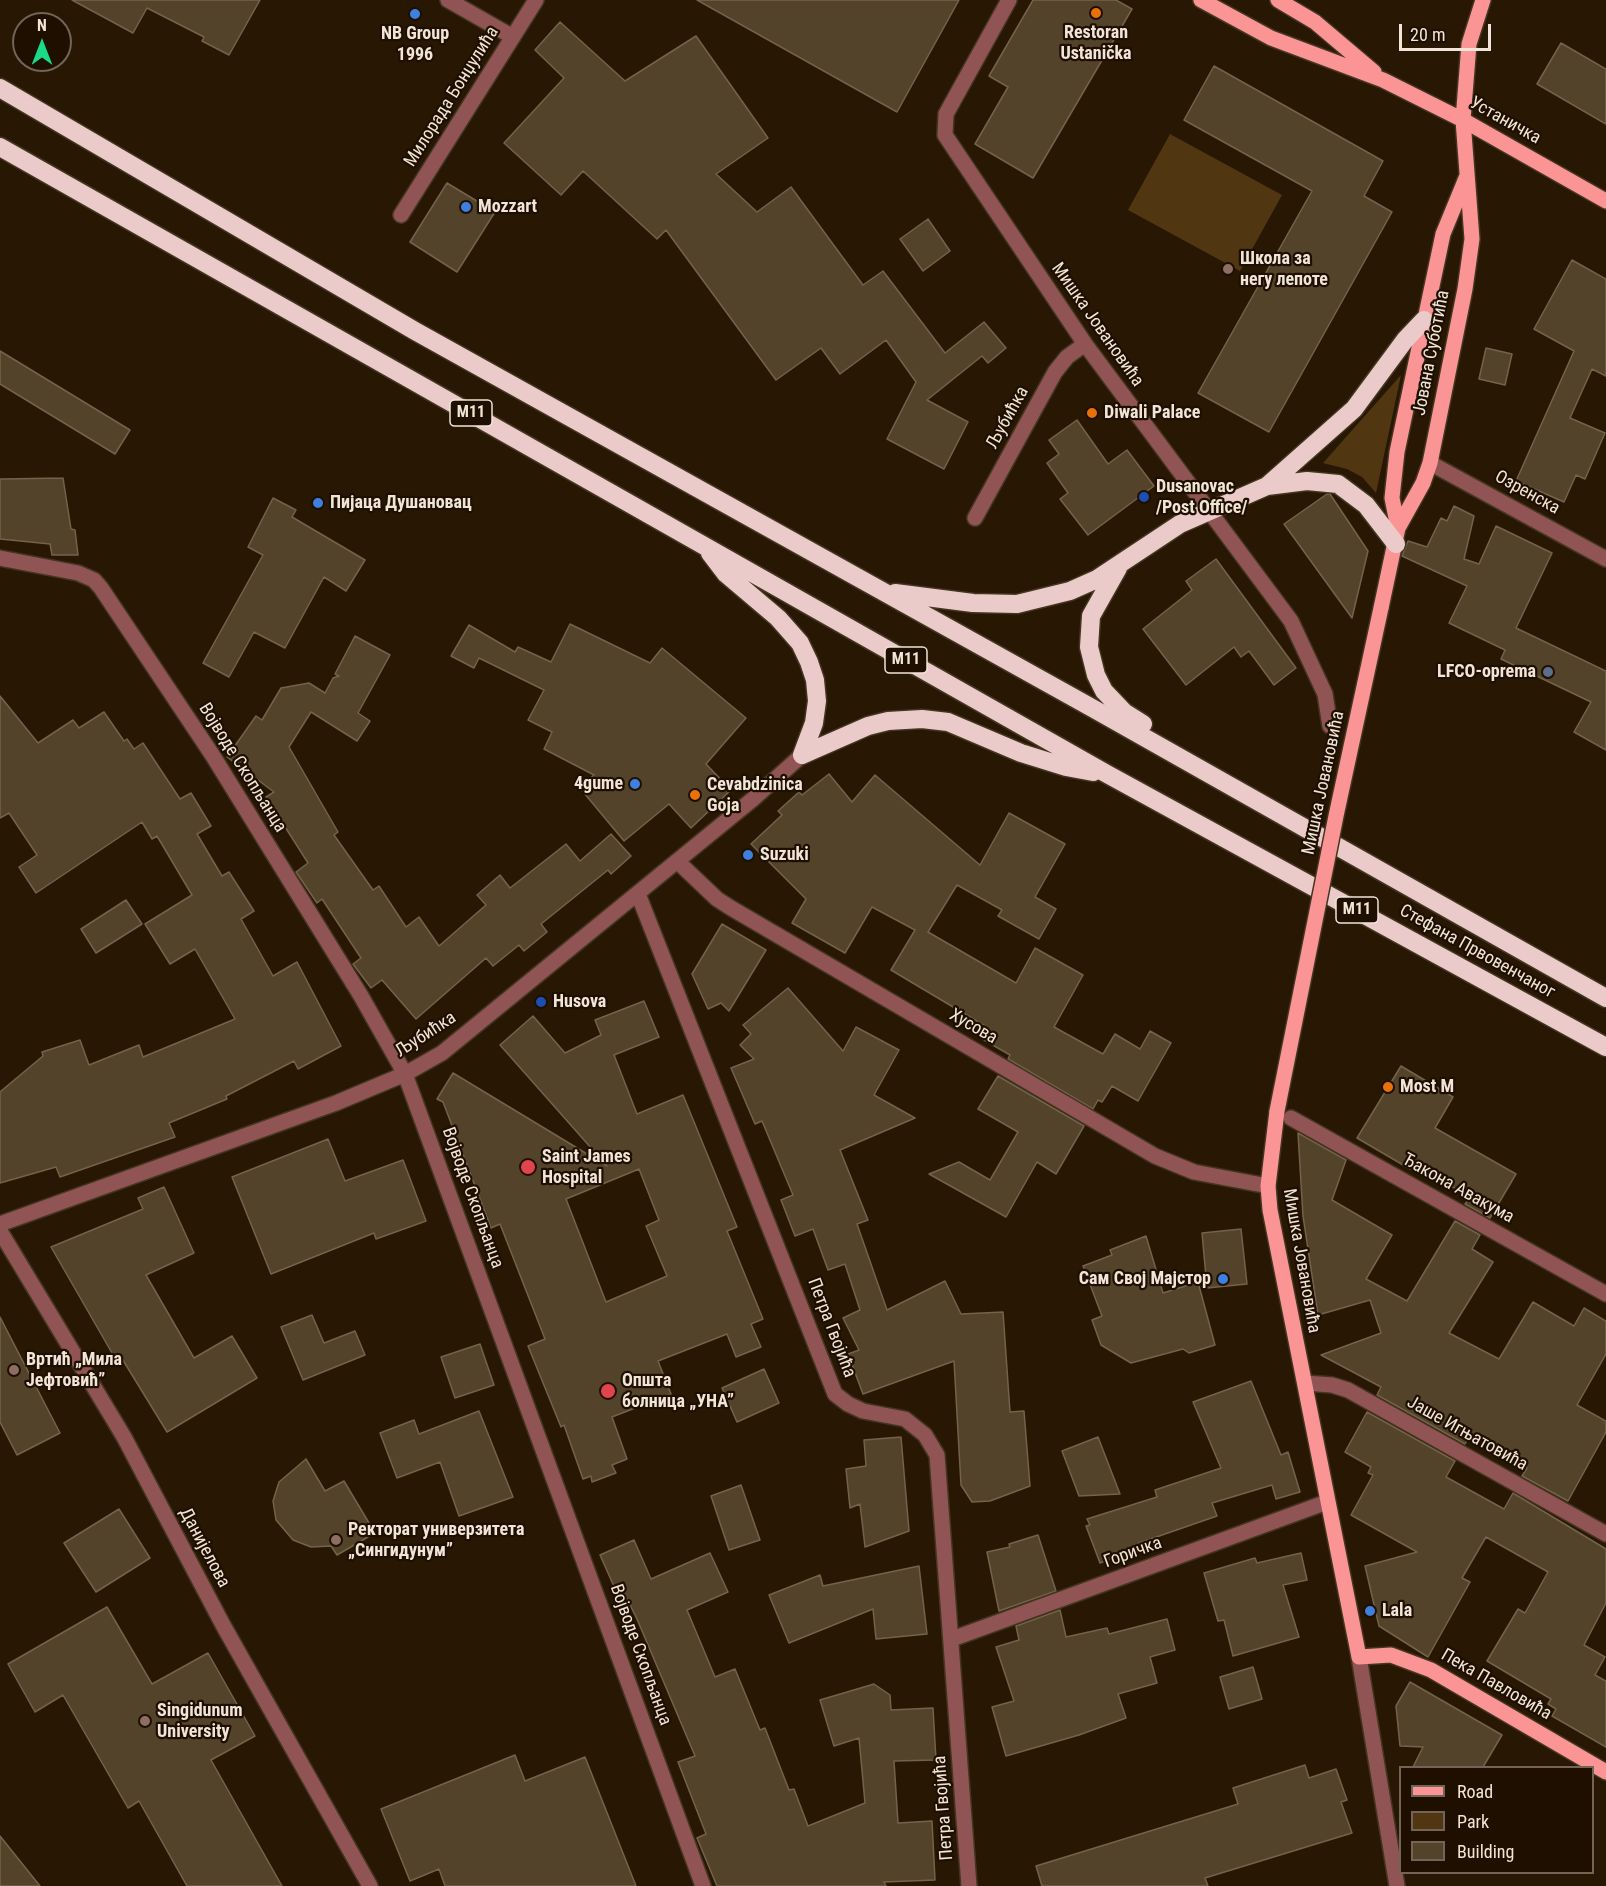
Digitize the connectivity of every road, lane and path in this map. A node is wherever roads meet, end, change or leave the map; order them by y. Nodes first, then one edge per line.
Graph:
1 (448, 0) edge
2 (536, 0) edge
3 (1009, 0) edge
4 (1201, 0) edge
5 (1278, 0) edge
6 (1483, 0) edge
7 (513, 36) junction
8 (1383, 80) junction
9 (0, 88) edge
10 (1463, 120) junction
11 (0, 147) edge
12 (1466, 177) junction
13 (1606, 201) edge
14 (401, 215) dead end
15 (1424, 320) junction
16 (1085, 344) junction
17 (1430, 463) junction
18 (1267, 486) junction
19 (1208, 511) junction
20 (975, 518) dead end
21 (1397, 536) junction
22 (705, 546) junction
23 (0, 558) edge
24 (1606, 559) edge
25 (1120, 565) junction
26 (884, 592) junction
27 (1330, 726) dead end
28 (802, 755) junction
29 (1206, 773) junction
30 (1107, 774) junction
31 (677, 861) junction
32 (638, 894) junction
33 (1606, 998) edge
34 (1606, 1047) edge
35 (405, 1074) junction
36 (1284, 1114) junction
37 (1268, 1186) junction
38 (0, 1224) edge
39 (0, 1231) edge
40 (1606, 1294) edge
41 (1305, 1383) junction
42 (1327, 1502) junction
43 (1606, 1534) edge
44 (952, 1639) junction
45 (1359, 1657) junction
46 (1606, 1772) edge
47 (370, 1886) edge
48 (702, 1886) edge
49 (969, 1886) edge
50 (1397, 1886) edge

1 - 7 street
2 - 7 street, Милорада Бонџулића
3 - 16 street, Мишка Јовановића
4 - 8 main road, Устаничка
5 - 8 main road, Устаничка
6 - 10 main road, Јована Суботића
7 - 14 street, Милорада Бонџулића
8 - 10 main road, Устаничка
9 - 26 highway, M11
10 - 12 main road, Јована Суботића
10 - 13 main road, Устаничка
11 - 22 highway, M11
12 - 15 main road, Јована Суботића
12 - 17 main road, Јована Суботића
15 - 18 highway
15 - 21 main road, Јована Суботића
16 - 19 street, Мишка Јовановића
16 - 20 street, Љубићка
17 - 21 main road, Јована Суботића
17 - 24 street, Озренска
18 - 19 highway
18 - 21 highway
19 - 25 highway
19 - 27 street, Мишка Јовановића
21 - 36 main road, Мишка Јовановића, bridge
22 - 28 highway
22 - 30 highway, M11
23 - 35 street, Војводе Скопљанца
25 - 26 highway
25 - 29 highway
26 - 29 highway, M11
28 - 30 highway
28 - 31 street, Љубићка
29 - 33 highway, Стефана Првовенчаног / M11
30 - 34 highway, Стефана Првовенчаног / M11
31 - 32 street, Љубићка
31 - 37 street, Хусова
32 - 35 street, Љубићка
32 - 44 street, Петра Гвојића
35 - 38 street, Љубићка
35 - 48 street, Војводе Скопљанца
36 - 37 main road, Мишка Јовановића
36 - 40 street, Ђакона Авакума
37 - 41 main road, Мишка Јовановића
39 - 47 street, Данијелова
41 - 42 main road, Мишка Јовановића
41 - 43 street, Јаше Игњатовића
42 - 44 street, Горичка
42 - 45 main road, Мишка Јовановића
44 - 49 street, Петра Гвојића
45 - 46 main road, Пека Павловића
45 - 50 street, Мишка Јовановића

